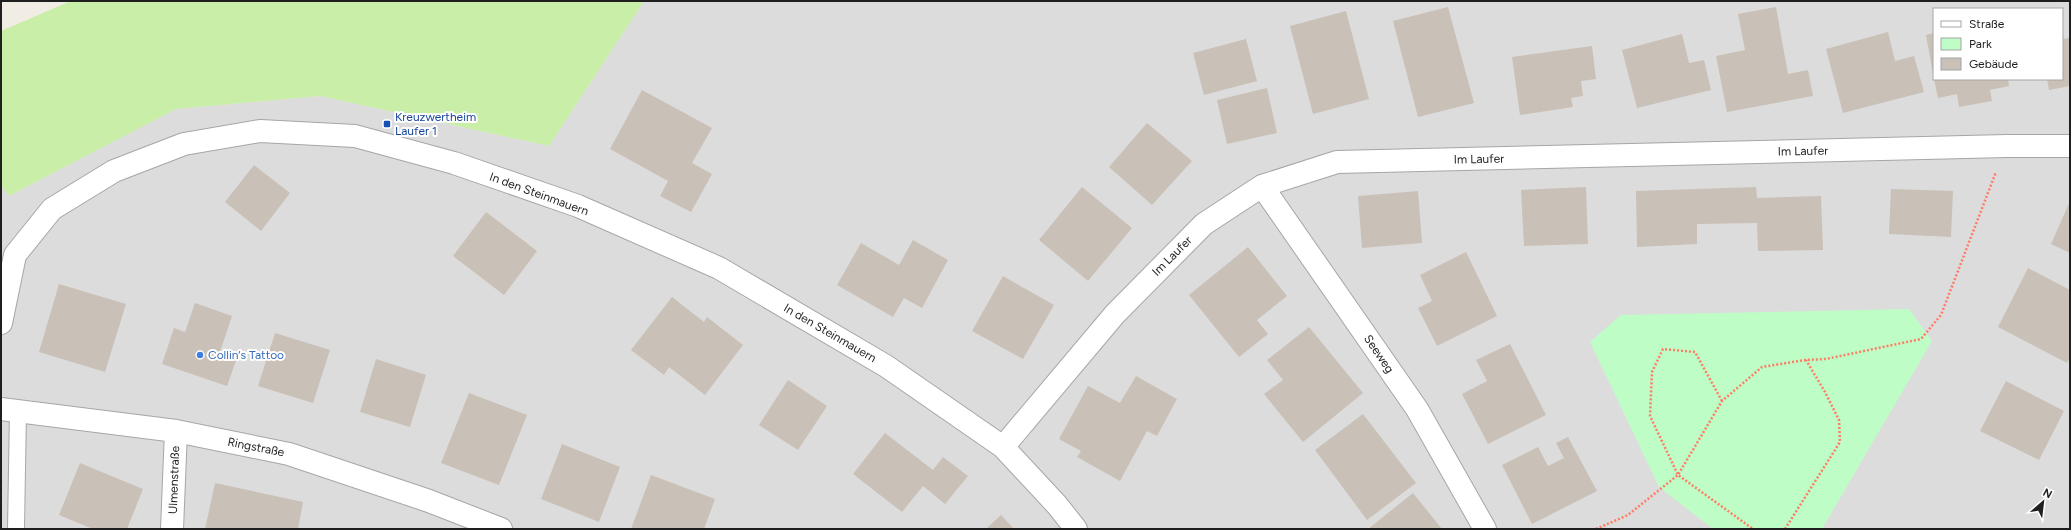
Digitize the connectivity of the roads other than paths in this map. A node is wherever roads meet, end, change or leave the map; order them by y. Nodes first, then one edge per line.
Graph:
1 (2070, 146) edge
2 (1262, 186) junction
3 (1, 323) edge
4 (10, 410) edge
5 (176, 431) junction
6 (1003, 447) junction
7 (16, 529) edge
8 (172, 529) edge
9 (501, 529) edge
10 (1076, 529) edge
11 (1485, 529) edge

1 - 2 street, Im Laufer
2 - 6 street, Im Laufer
2 - 11 street, Seeweg
3 - 6 street, In den Steinmauern
4 - 5 street, Ringstraße
4 - 7 lane
5 - 8 street, Ulmenstraße
5 - 9 street, Ringstraße
6 - 10 street, In den Steinmauern

